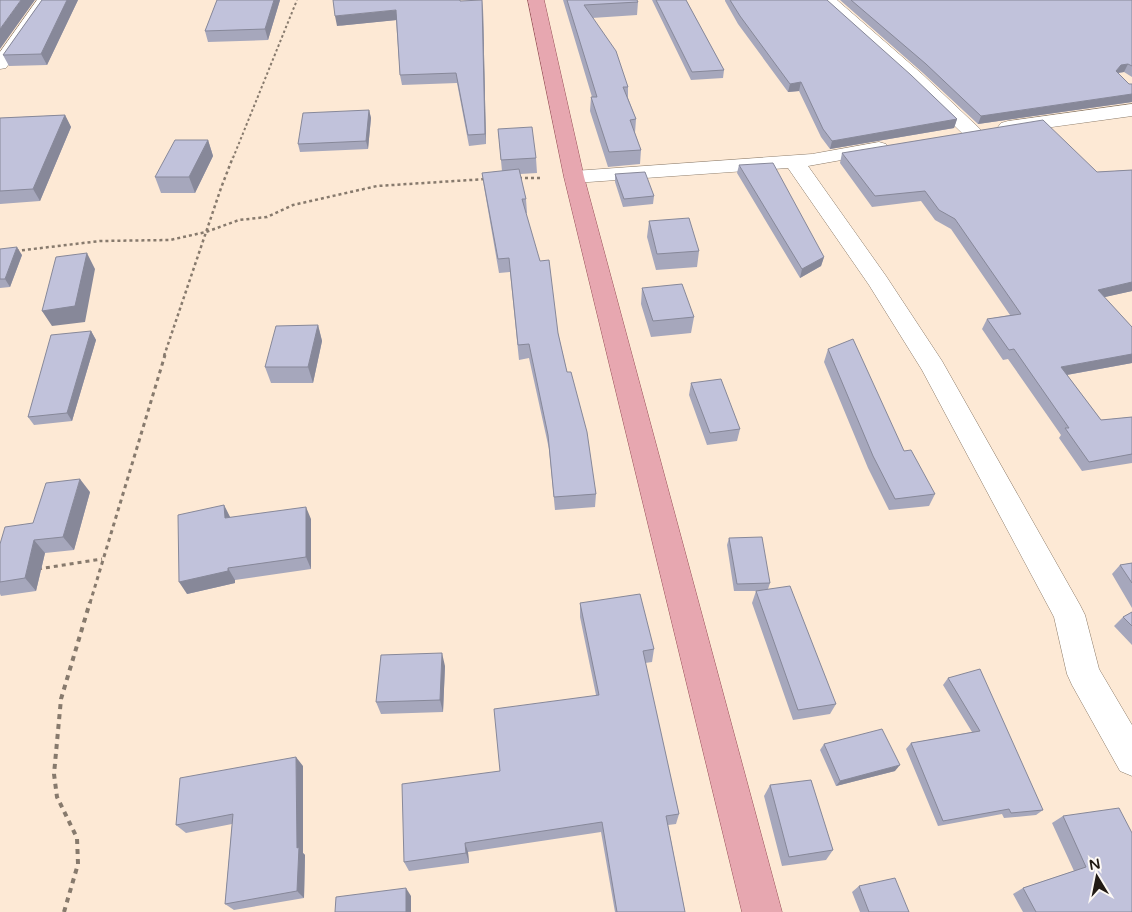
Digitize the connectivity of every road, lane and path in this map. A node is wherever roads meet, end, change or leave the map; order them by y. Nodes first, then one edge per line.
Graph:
1 (45, 0) edge
2 (297, 0) edge
3 (536, 0) edge
4 (827, 0) edge
5 (0, 64) edge
6 (1132, 110) edge
7 (897, 145) edge
8 (793, 160) junction
9 (574, 177) junction
10 (517, 178) edge
11 (489, 179) edge
12 (206, 232) junction
13 (8, 252) edge
14 (102, 559) junction
15 (28, 570) edge
16 (1132, 759) edge
17 (64, 912) edge
18 (762, 912) edge

1 - 5 street
2 - 12 path
3 - 9 main road
4 - 6 street
7 - 8 street
8 - 9 street
8 - 16 street
9 - 10 path
9 - 18 main road
11 - 12 path
12 - 13 path
12 - 14 path
14 - 15 path
14 - 17 path

